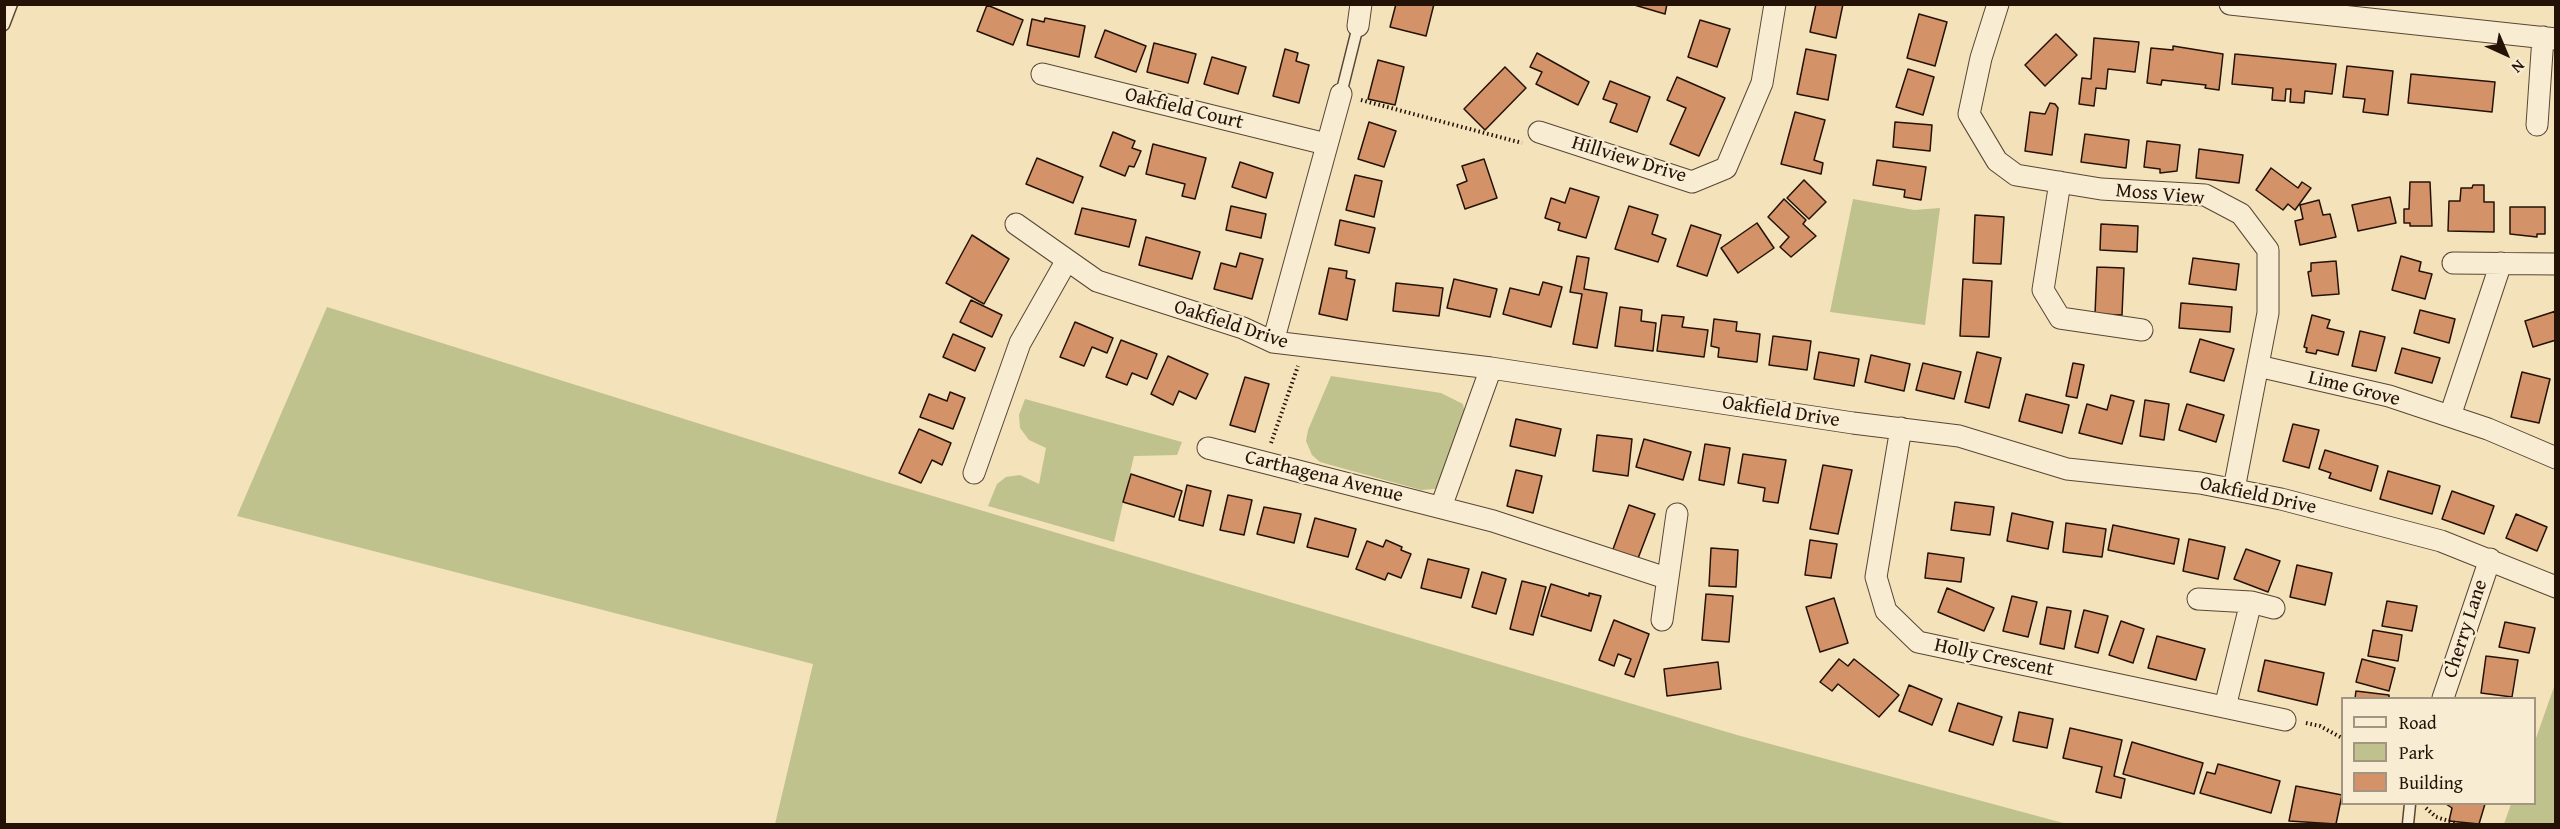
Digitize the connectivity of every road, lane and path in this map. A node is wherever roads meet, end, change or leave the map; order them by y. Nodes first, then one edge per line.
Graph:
1 (12, 4) edge
2 (1361, 4) edge
3 (1775, 4) edge
4 (1998, 4) edge
5 (2230, 4) edge
6 (4, 26) edge
7 (1358, 27) joint
8 (2549, 38) edge
9 (1042, 74) dead end
10 (1341, 94) junction
11 (2537, 125) dead end
12 (1539, 132) joint
13 (1326, 144) junction
14 (2060, 182) junction
15 (1016, 224) dead end
16 (1067, 260) junction
17 (2501, 262) junction
18 (2453, 263) dead end
19 (2556, 264) edge
20 (2142, 330) dead end
21 (1273, 342) junction
22 (1304, 348) junction
23 (2258, 366) junction
24 (1491, 368) junction
25 (2450, 416) junction
26 (1901, 429) junction
27 (1208, 448) dead end
28 (2556, 458) edge
29 (1264, 462) junction
30 (974, 472) dead end
31 (2234, 489) junction
32 (1441, 507) junction
33 (1677, 514) dead end
34 (2490, 559) junction
35 (1666, 578) junction
36 (2556, 587) edge
37 (2198, 598) dead end
38 (2251, 602) junction
39 (2274, 608) dead end
40 (1662, 620) dead end
41 (2444, 697) edge
42 (2225, 707) junction
43 (2285, 720) joint
44 (2341, 737) edge
45 (2410, 805) edge
46 (2422, 805) edge
47 (2408, 825) edge
48 (2458, 825) edge

1 - 6 lane
2 - 7 street
3 - 12 street, Hillview Drive
4 - 14 street, Moss View
5 - 8 street
7 - 10 lane
8 - 11 street
9 - 13 street, Oakfield Court
10 - 12 path
10 - 13 street
13 - 21 street
14 - 20 street
14 - 23 street, Moss View
15 - 16 street, Oakfield Drive
16 - 21 street, Oakfield Drive
16 - 30 street
17 - 18 street
17 - 19 street
17 - 25 street
21 - 22 street, Oakfield Drive
22 - 24 street, Oakfield Drive
22 - 29 path
23 - 25 street, Lime Grove
23 - 31 street, Moss View
24 - 26 street, Oakfield Drive
24 - 32 street
25 - 28 street, Lime Grove
26 - 31 street, Oakfield Drive
26 - 42 street, Holly Crescent
27 - 29 street, Carthagena Avenue
29 - 32 street, Carthagena Avenue
31 - 34 street, Oakfield Drive
32 - 35 street, Carthagena Avenue
33 - 35 street
34 - 36 street, Oakfield Drive
34 - 41 street, Cherry Lane
35 - 40 street
37 - 38 street
38 - 39 street
38 - 42 street
42 - 43 street, Holly Crescent
43 - 44 path
45 - 47 lane
46 - 48 path

